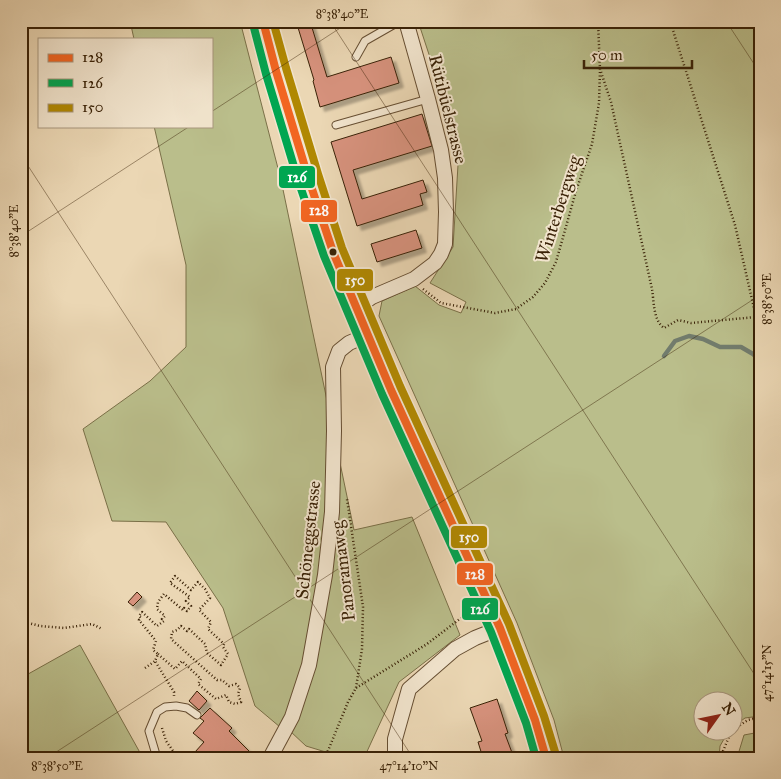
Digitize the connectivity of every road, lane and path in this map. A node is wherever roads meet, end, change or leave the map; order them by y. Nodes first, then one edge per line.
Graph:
1 (263, 21) edge
2 (400, 21) edge
3 (406, 21) edge
4 (598, 21) edge
5 (670, 21) edge
6 (356, 57) dead end
7 (600, 70) junction
8 (428, 99) junction
9 (336, 126) dead end
10 (414, 279) junction
11 (356, 308) junction
12 (756, 317) junction
13 (760, 320) edge
14 (367, 335) junction
15 (347, 499) dead end
16 (465, 615) dead end
17 (21, 621) edge
18 (500, 628) junction
19 (102, 629) dead end
20 (158, 654) junction
21 (155, 661) junction
22 (145, 668) dead end
23 (356, 688) junction
24 (176, 706) junction
25 (157, 712) junction
26 (197, 715) dead end
27 (760, 717) edge
28 (744, 722) edge
29 (727, 742) edge
30 (157, 758) edge
31 (178, 758) edge
32 (270, 758) edge
33 (325, 758) edge
34 (395, 758) edge
35 (546, 758) edge
36 (722, 758) edge

1 - 11 main road
2 - 6 lane
3 - 8 street, Rütibüelstrasse
4 - 7 path, Winterbergweg
5 - 12 path
7 - 10 path, Winterbergweg
7 - 12 path
8 - 9 lane
8 - 10 street, Rütibüelstrasse
10 - 11 street, Rütibüelstrasse
11 - 14 main road
12 - 13 path
14 - 18 main road
14 - 32 street, Schöneggstrasse
15 - 23 path, Panoramaweg
16 - 23 path
17 - 19 path
18 - 34 street
18 - 35 main road
20 - 20 path
20 - 21 path
21 - 22 path
21 - 24 path
23 - 33 path, Panoramaweg
24 - 25 lane
24 - 26 lane
25 - 30 lane
25 - 31 path
27 - 28 path
29 - 36 path

